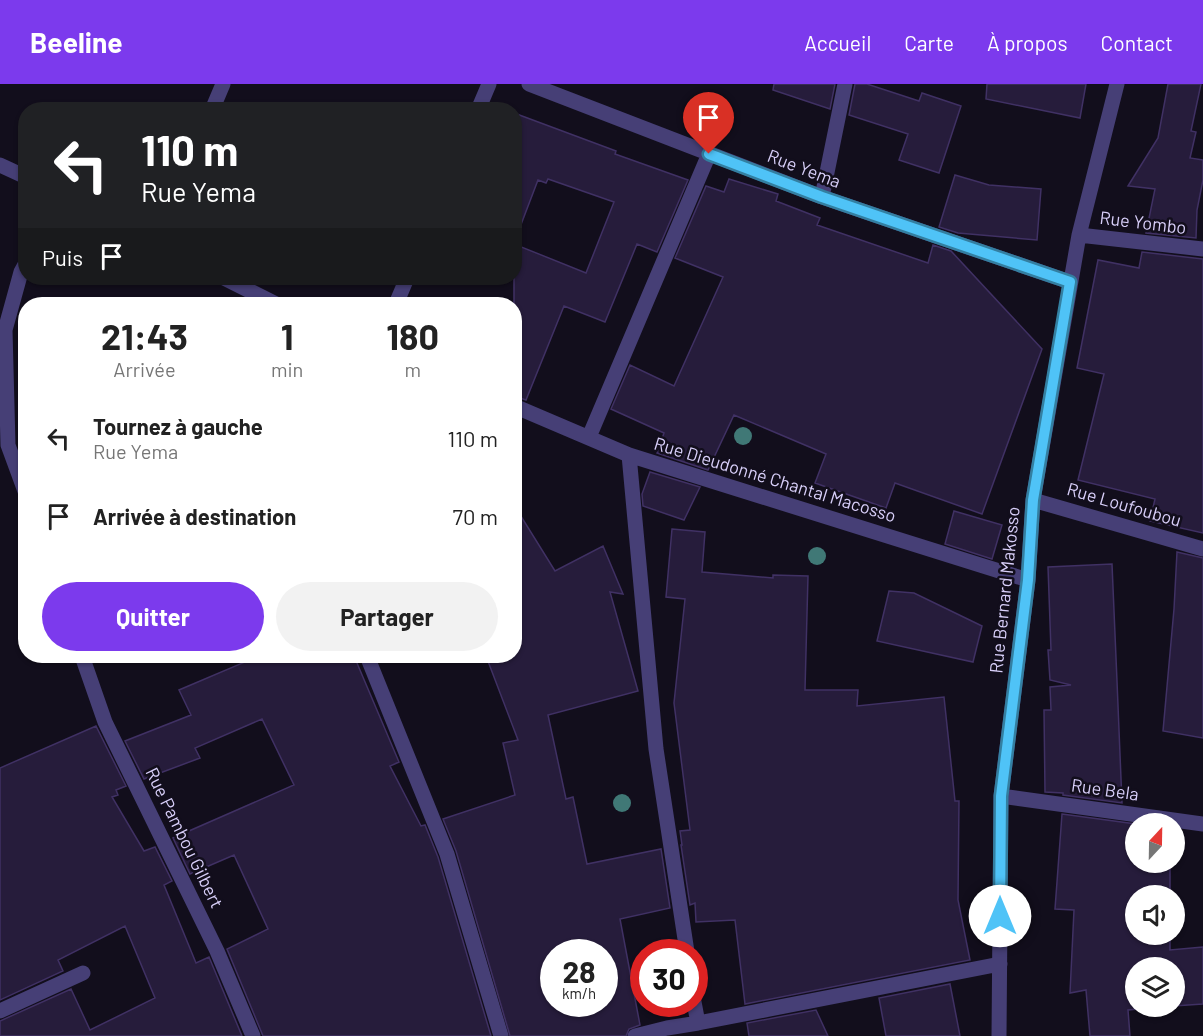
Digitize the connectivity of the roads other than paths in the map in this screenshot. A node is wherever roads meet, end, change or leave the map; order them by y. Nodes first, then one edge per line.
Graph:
1 (223, 84) edge
2 (489, 84) edge
3 (529, 84) edge
4 (844, 84) edge
5 (1117, 84) edge
6 (215, 102) edge
7 (481, 102) edge
8 (709, 154) junction
9 (0, 165) edge
10 (18, 173) edge
11 (822, 197) junction
12 (1079, 235) junction
13 (1203, 249) edge
14 (1070, 282) junction
15 (18, 284) edge
16 (238, 285) edge
17 (262, 297) edge
18 (522, 409) edge
19 (589, 437) junction
20 (4, 445) edge
21 (629, 454) junction
22 (18, 476) edge
23 (1033, 500) junction
24 (1203, 549) edge
25 (1028, 580) junction
26 (84, 663) edge
27 (370, 663) edge
28 (1001, 796) junction
29 (1203, 824) edge
30 (685, 939) edge
31 (1000, 964) junction
32 (83, 974) dead end
33 (0, 1011) edge
34 (697, 1017) edge
35 (698, 1023) junction
36 (253, 1036) edge
37 (501, 1036) edge
38 (635, 1036) edge
39 (999, 1036) edge

1 - 6 street
2 - 7 street
3 - 8 street, Rue Yema
4 - 11 street
5 - 12 street, Rue Bernard Makosso
8 - 11 street, Rue Yema
8 - 19 street
9 - 10 street
11 - 14 street, Rue Yema
12 - 13 street, Rue Yombo
12 - 14 street, Rue Bernard Makosso
14 - 23 street, Rue Bernard Makosso
15 - 20 street
16 - 17 street
18 - 19 street, Rue Dieudonné Chantal Macosso
19 - 21 street, Rue Dieudonné Chantal Macosso
20 - 22 street
21 - 25 street, Rue Dieudonné Chantal Macosso
21 - 30 street
23 - 24 street, Rue Loufoubou
23 - 25 street, Rue Bernard Makosso
25 - 28 street, Rue Bernard Makosso
26 - 36 street, Rue Pambou Gilbert
27 - 37 street
28 - 29 street, Rue Bela
28 - 31 street, Rue Bernard Makosso
31 - 35 street
31 - 39 street, Rue Bernard Makosso
32 - 33 street
34 - 35 street
35 - 38 street

